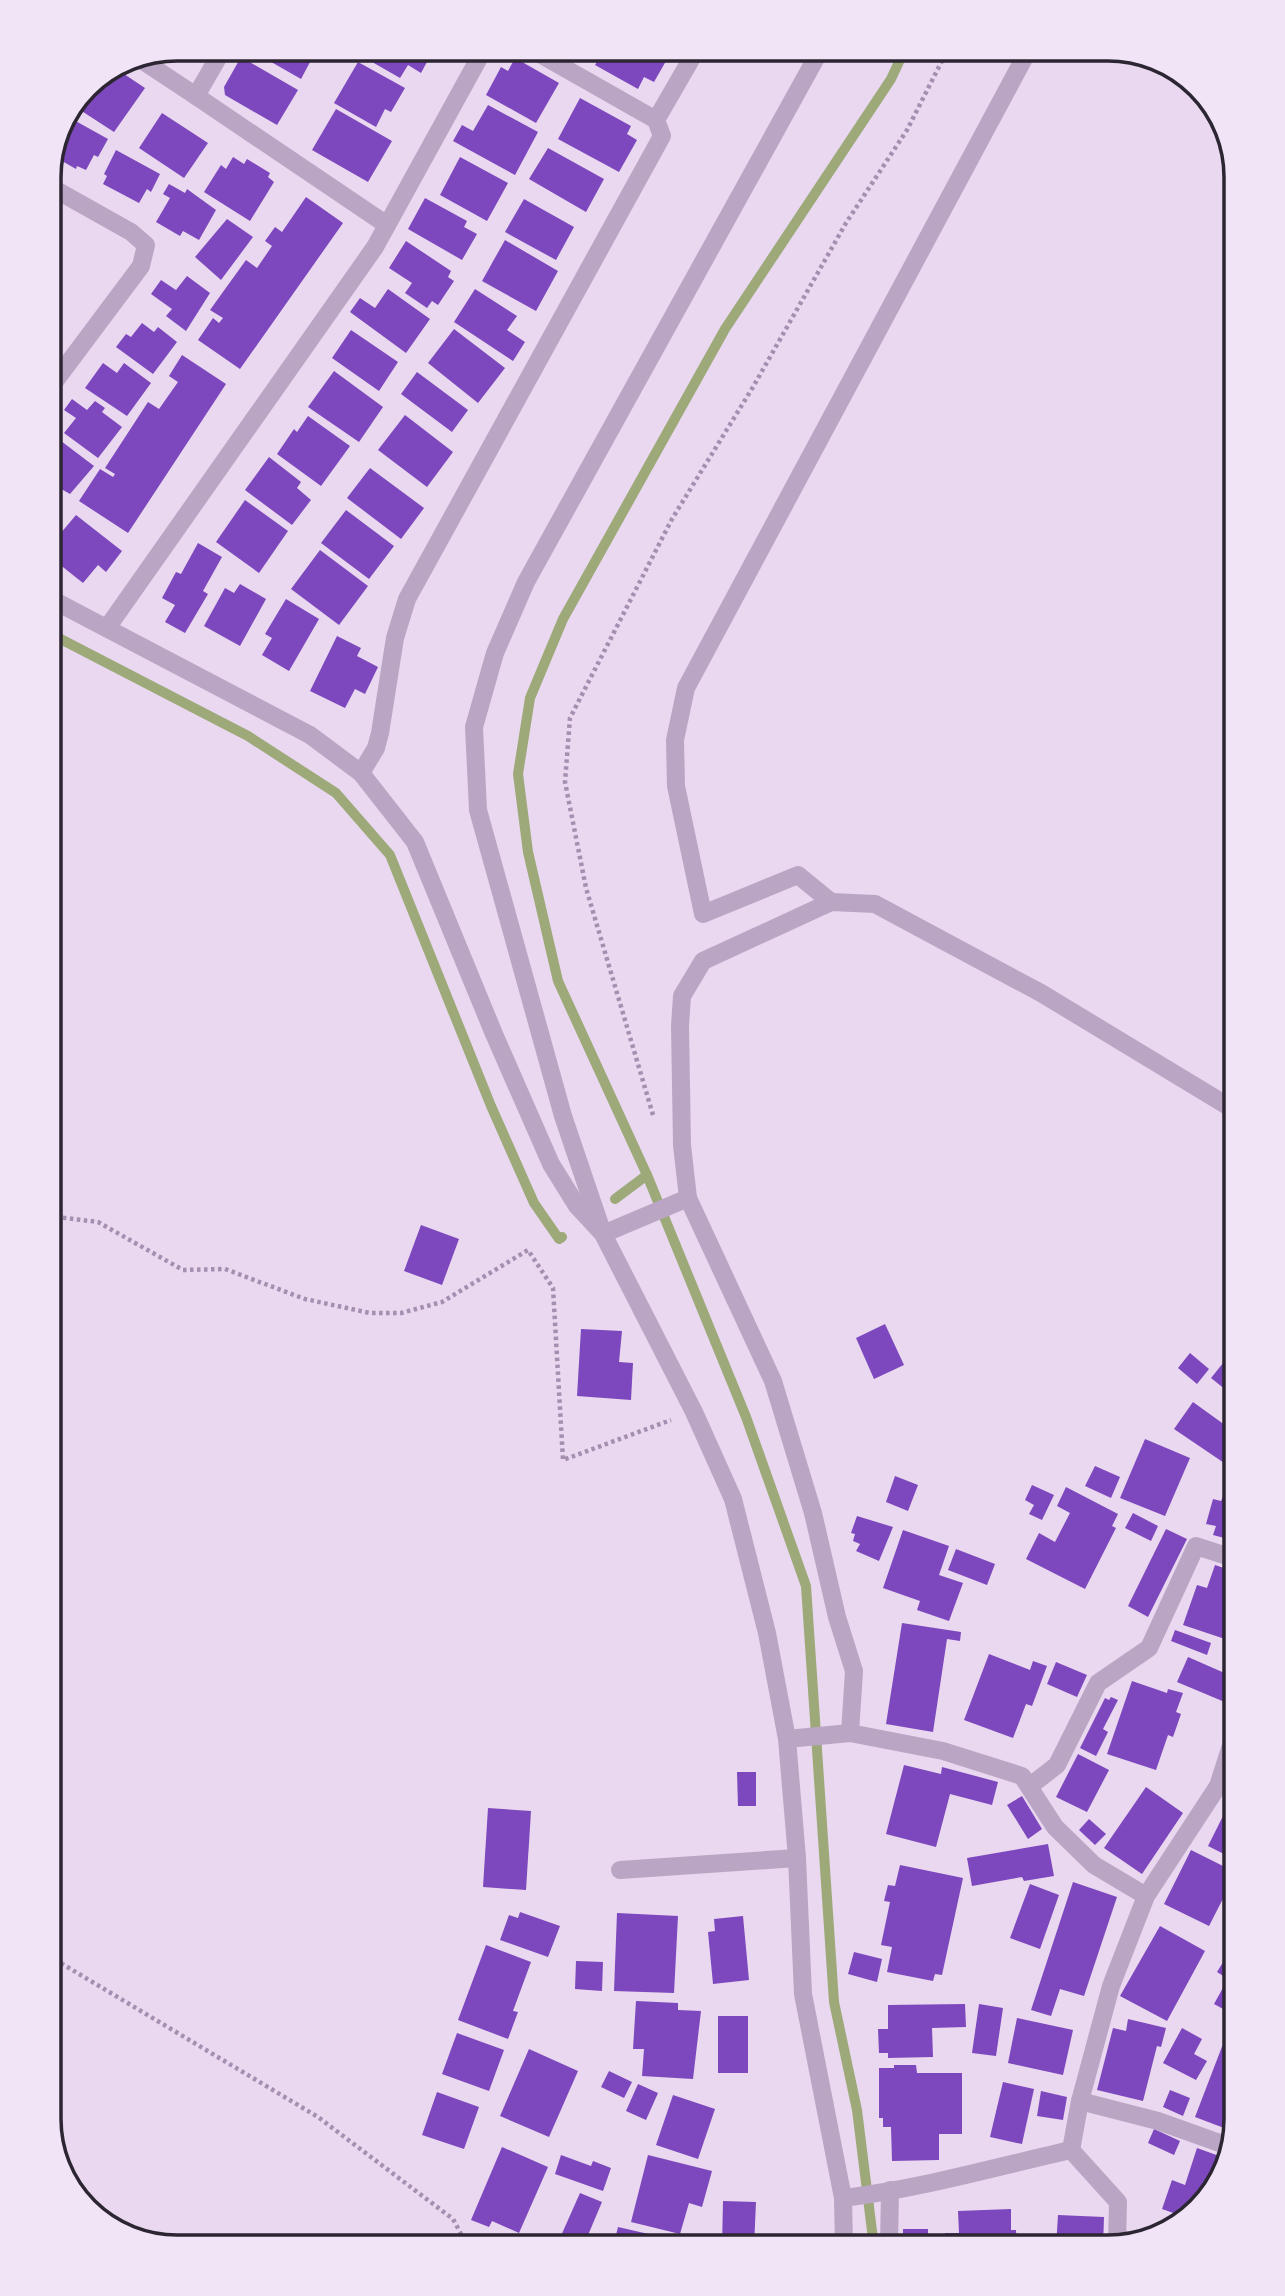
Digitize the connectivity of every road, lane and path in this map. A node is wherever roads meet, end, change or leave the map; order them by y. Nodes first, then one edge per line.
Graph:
1 (216, 61) edge
2 (477, 61) edge
3 (552, 61) edge
4 (690, 61) edge
5 (814, 61) edge
6 (942, 61) edge
7 (1023, 61) edge
8 (149, 65) edge
9 (196, 96) junction
10 (656, 120) junction
11 (61, 193) edge
12 (387, 225) junction
13 (61, 373) edge
14 (61, 604) edge
15 (107, 628) junction
16 (361, 773) junction
17 (831, 902) junction
18 (1224, 1104) edge
19 (682, 1145) junction
20 (688, 1198) junction
21 (61, 1218) edge
22 (603, 1234) junction
23 (694, 1412) junction
24 (1224, 1555) edge
25 (846, 1733) junction
26 (795, 1738) junction
27 (1224, 1767) edge
28 (1030, 1786) junction
29 (797, 1858) junction
30 (620, 1870) dead end
31 (1146, 1896) junction
32 (61, 1963) edge
33 (1080, 2101) junction
34 (1221, 2144) edge
35 (1071, 2150) junction
36 (884, 2192) junction
37 (850, 2197) junction
38 (1117, 2234) edge
39 (462, 2235) edge
40 (843, 2235) edge
41 (888, 2235) edge

1 - 9 street
2 - 12 street
3 - 10 street
4 - 10 street
5 - 22 street
6 - 19 path
7 - 17 street
8 - 9 street
9 - 12 street
10 - 16 street
11 - 13 street
12 - 15 street
14 - 15 street
15 - 16 street
16 - 22 street
17 - 18 street
17 - 19 street
19 - 20 street
20 - 22 street
20 - 25 street
21 - 23 path
22 - 23 street
23 - 26 street
24 - 28 street
25 - 26 street
25 - 28 street
26 - 29 street
27 - 31 street
28 - 31 street
29 - 30 street
29 - 37 street
31 - 33 street
32 - 39 path
33 - 34 street
33 - 35 street
35 - 36 street
35 - 38 street
36 - 37 street
36 - 41 street
37 - 40 street

